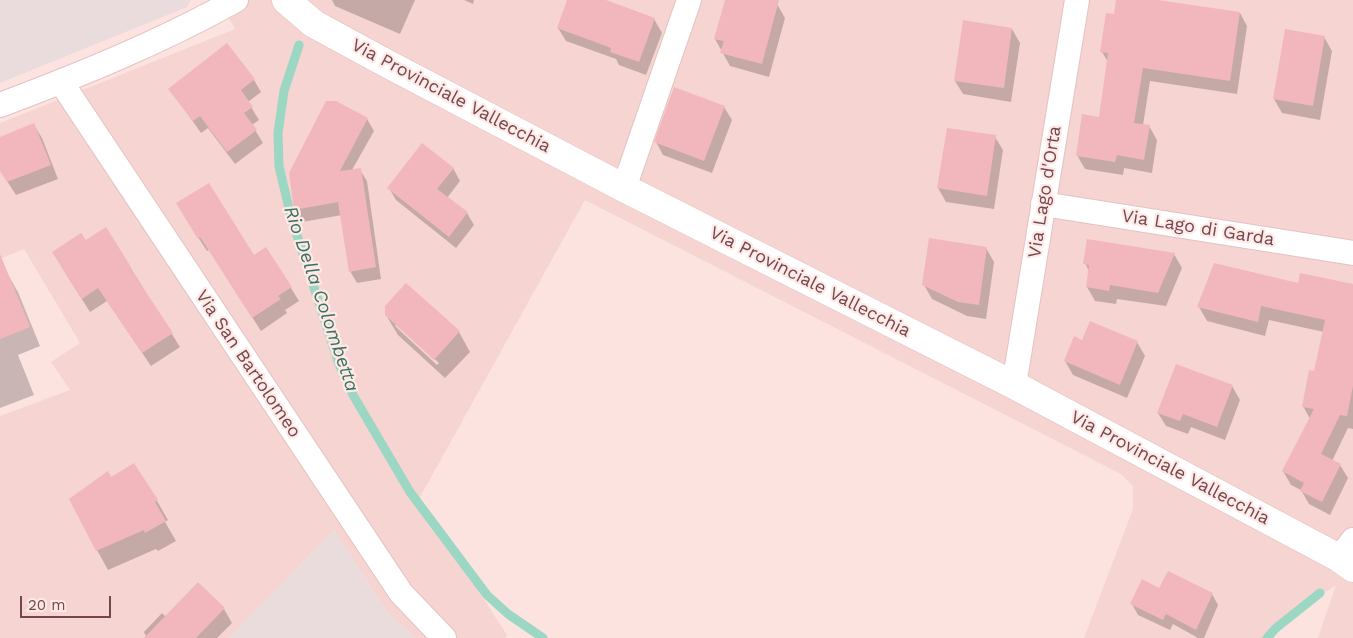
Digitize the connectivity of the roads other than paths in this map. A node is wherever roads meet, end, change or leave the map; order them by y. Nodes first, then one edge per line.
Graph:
1 (236, 0) edge
2 (286, 0) edge
3 (689, 0) edge
4 (1077, 0) edge
5 (61, 82) junction
6 (0, 105) edge
7 (624, 188) junction
8 (1043, 204) junction
9 (1353, 253) edge
10 (1014, 384) junction
11 (1348, 555) edge
12 (1353, 586) edge
13 (444, 638) edge

1 - 5 street
2 - 7 main road, Via Provinciale Vallecchia
3 - 7 street
4 - 8 street, Via Lago d'Orta
5 - 6 street
5 - 13 street, Via San Bartolomeo
7 - 10 main road, Via Provinciale Vallecchia
8 - 9 street, Via Lago di Garda
8 - 10 street, Via Lago d'Orta
10 - 11 main road, Via Provinciale Vallecchia
11 - 12 main road, Via Provinciale Vallecchia

